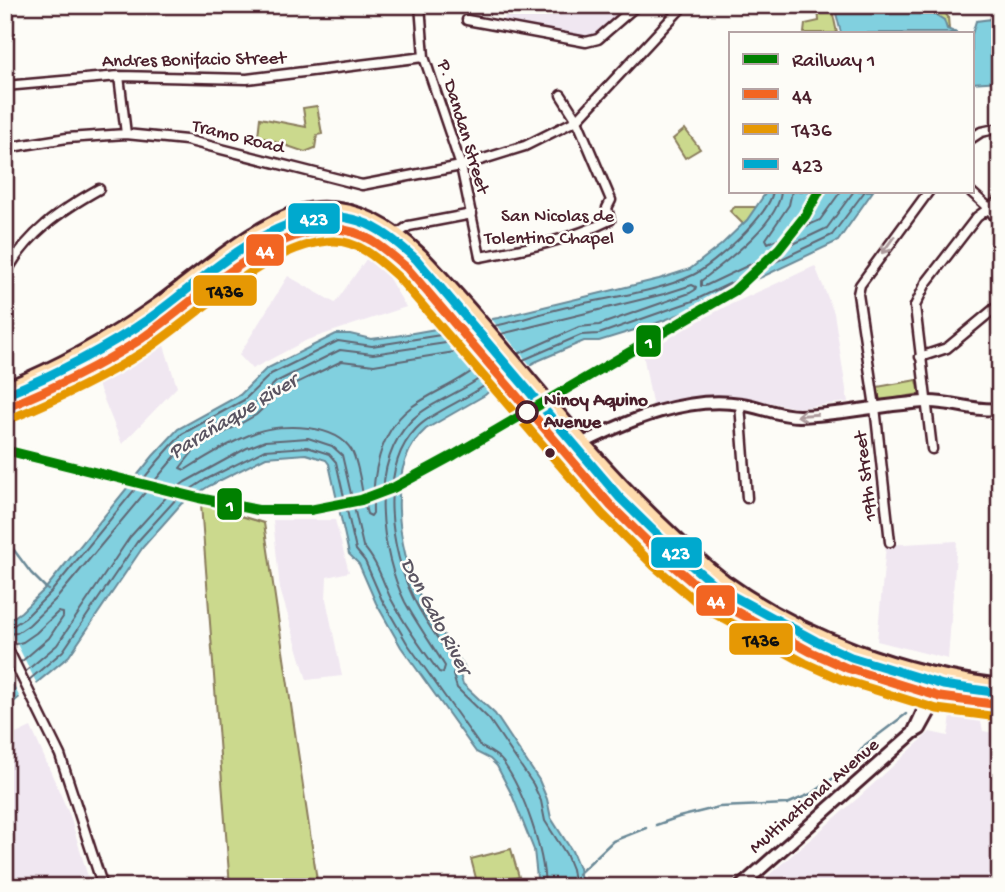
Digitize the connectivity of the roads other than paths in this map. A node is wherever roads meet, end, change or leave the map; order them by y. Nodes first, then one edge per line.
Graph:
1 (419, 5) edge
2 (637, 5) edge
3 (684, 5) edge
4 (467, 20) dead end
5 (424, 57) junction
6 (119, 76) junction
7 (5, 86) edge
8 (561, 95) dead end
9 (577, 120) junction
10 (1000, 128) edge
11 (126, 134) junction
12 (974, 137) edge
13 (5, 148) edge
14 (461, 166) junction
15 (99, 189) dead end
16 (928, 192) edge
17 (971, 192) edge
18 (1000, 200) edge
19 (988, 207) junction
20 (472, 214) junction
21 (1000, 224) edge
22 (397, 234) junction
23 (242, 243) junction
24 (253, 258) junction
25 (5, 275) edge
26 (1000, 304) edge
27 (920, 357) junction
28 (5, 389) edge
29 (927, 402) junction
30 (740, 404) junction
31 (874, 407) junction
32 (5, 408) edge
33 (1000, 409) edge
34 (583, 443) junction
35 (932, 449) dead end
36 (747, 498) dead end
37 (677, 541) junction
38 (890, 542) dead end
39 (663, 557) junction
40 (5, 643) edge
41 (944, 677) junction
42 (1000, 686) edge
43 (935, 695) junction
44 (1000, 705) edge
45 (103, 887) edge
46 (740, 887) edge

1 - 5 street, P. Dandan Street
2 - 4 street
3 - 9 street, Tramo Road
5 - 6 street, Andres Bonifacio Street
5 - 14 street, P. Dandan Street
6 - 7 street, Andres Bonifacio Street
6 - 11 street
8 - 9 street
9 - 14 street, Tramo Road
9 - 20 street, P. Dandan Street
10 - 12 street
11 - 13 street, Tramo Road
11 - 14 street, Tramo Road
14 - 20 street, P. Dandan Street
15 - 25 street
16 -> 31 street, 19th Street
17 - 19 street
18 - 19 street
19 - 21 street
19 - 27 street
20 - 22 street
22 - 23 main road
22 - 34 main road
23 - 24 main road
23 - 28 main road
24 - 32 main road
24 - 39 main road
26 - 27 street
27 - 29 street
29 - 31 street
29 - 33 street
29 - 35 street
31 -> 30 street
30 - 34 street
30 - 36 street
31 - 38 street, 19th Street
34 - 37 main road
37 - 39 main road
37 - 41 main road
39 - 43 main road
40 - 45 street
41 - 42 main road
41 - 43 street, Multinational Avenue
43 - 44 main road
43 - 46 street, Multinational Avenue

